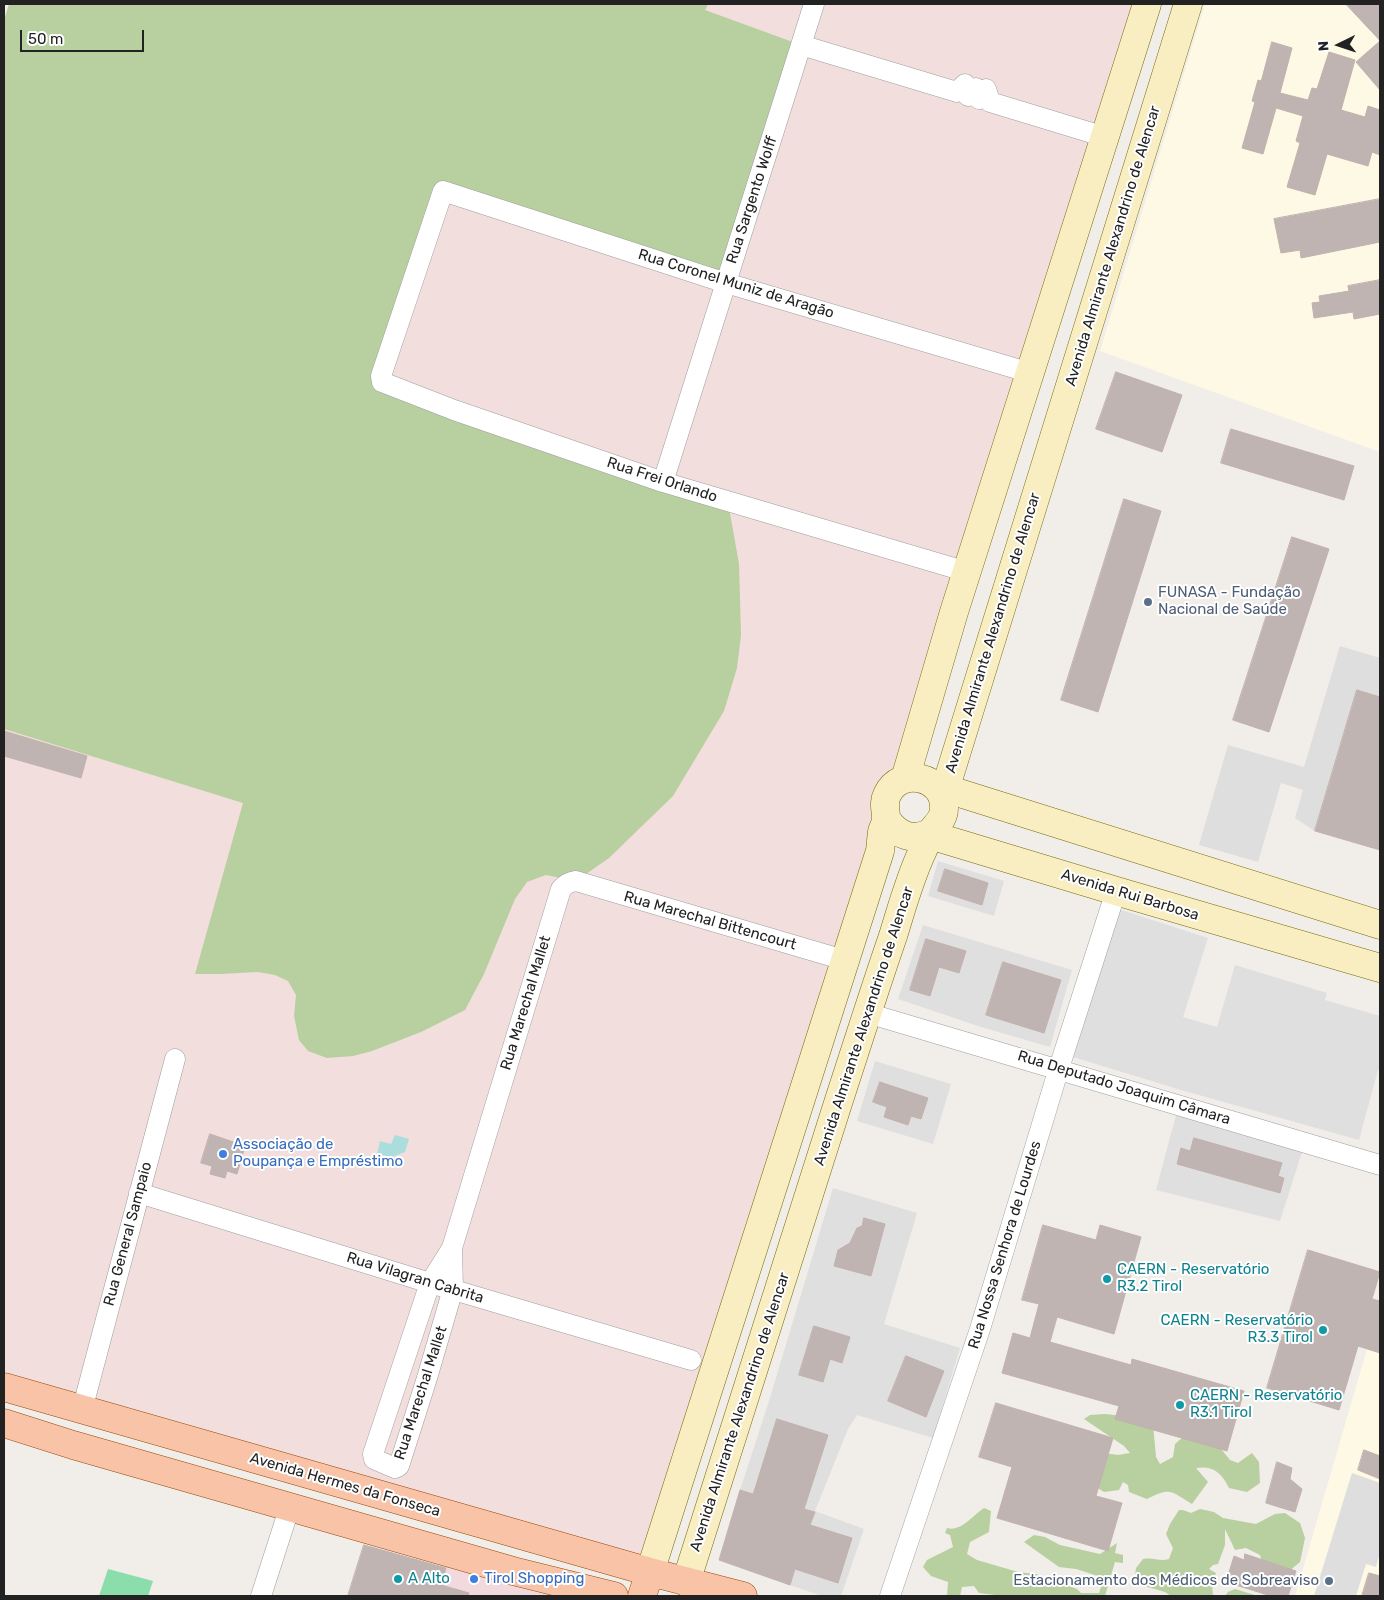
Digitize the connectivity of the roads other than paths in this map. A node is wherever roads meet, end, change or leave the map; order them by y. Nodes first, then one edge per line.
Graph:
1 (814, 4) edge
2 (1147, 4) edge
3 (1188, 4) edge
4 (801, 45) junction
5 (1092, 133) dead end
6 (1085, 203) junction
7 (1122, 216) junction
8 (726, 283) junction
9 (383, 373) joint
10 (1031, 373) junction
11 (1017, 416) junction
12 (1056, 430) junction
13 (663, 482) junction
14 (954, 568) dead end
15 (905, 778) junction
16 (940, 791) junction
17 (887, 820) junction
18 (930, 833) junction
19 (961, 844) junction
20 (880, 851) junction
21 (916, 866) junction
22 (576, 882) joint
23 (1116, 891) junction
24 (1380, 925) edge
25 (844, 960) junction
26 (1380, 968) edge
27 (867, 1013) junction
28 (175, 1059) dead end
29 (1059, 1068) junction
30 (1380, 1165) edge
31 (139, 1193) junction
32 (452, 1248) junction
33 (430, 1283) junction
34 (453, 1289) junction
35 (691, 1360) dead end
36 (4, 1387) edge
37 (82, 1410) junction
38 (4, 1423) edge
39 (290, 1506) junction
40 (646, 1584) edge
41 (683, 1589) edge
42 (261, 1596) edge
43 (614, 1596) edge
44 (743, 1596) edge
45 (890, 1596) edge

1 - 4 street, Rua Sargento Wolff
2 - 6 main road
3 - 7 main road, Avenida Almirante Alexandrino de Alencar
4 - 5 street
4 - 8 street, Rua Sargento Wolff
6 - 7 main road
6 - 10 main road
7 - 12 main road, Avenida Almirante Alexandrino de Alencar
8 - 9 street, Rua Coronel Muniz de Aragão
8 - 10 street, Rua Coronel Muniz de Aragão
8 - 13 street, Rua Sargento Wolff
9 - 13 street, Rua Frei Orlando
10 - 11 main road
11 - 12 main road
11 - 15 main road
12 - 16 main road, Avenida Almirante Alexandrino de Alencar
13 - 14 street, Rua Frei Orlando
15 - 16 main road
15 - 17 main road
16 - 18 main road, Avenida Almirante Alexandrino de Alencar
16 - 24 main road
17 - 18 main road, Avenida Rui Barbosa
17 - 20 main road
18 - 19 main road, Avenida Rui Barbosa
18 - 21 main road, Avenida Almirante Alexandrino de Alencar
19 - 21 main road
19 - 23 main road, Avenida Rui Barbosa
20 - 21 main road
20 - 25 main road
21 - 27 main road, Avenida Almirante Alexandrino de Alencar
22 - 25 street, Rua Marechal Bittencourt
22 - 32 street, Rua Marechal Mallet
23 - 26 main road, Avenida Rui Barbosa
23 - 29 street, Rua Nossa Senhora de Lourdes
25 - 40 main road
27 - 29 street, Rua Deputado Joaquim Câmara
27 - 41 main road, Avenida Almirante Alexandrino de Alencar
28 - 31 street, Rua General Sampaio
29 - 30 street, Rua Deputado Joaquim Câmara
29 - 45 street, Rua Nossa Senhora de Lourdes
31 - 33 street, Rua Vilagran Cabrita
31 - 37 street, Rua General Sampaio
32 - 33 street, Rua Marechal Mallet
32 - 34 street, Rua Marechal Mallet
33 - 34 street, Rua Vilagran Cabrita
33 - 34 street, Rua Marechal Mallet
34 - 35 street, Rua Vilagran Cabrita
36 - 37 main road, Avenida Hermes da Fonseca
37 - 40 main road, Avenida Hermes da Fonseca
38 - 39 main road
39 - 42 street
39 - 43 main road
40 - 41 main road, Avenida Hermes da Fonseca
41 - 44 main road, Avenida Hermes da Fonseca

